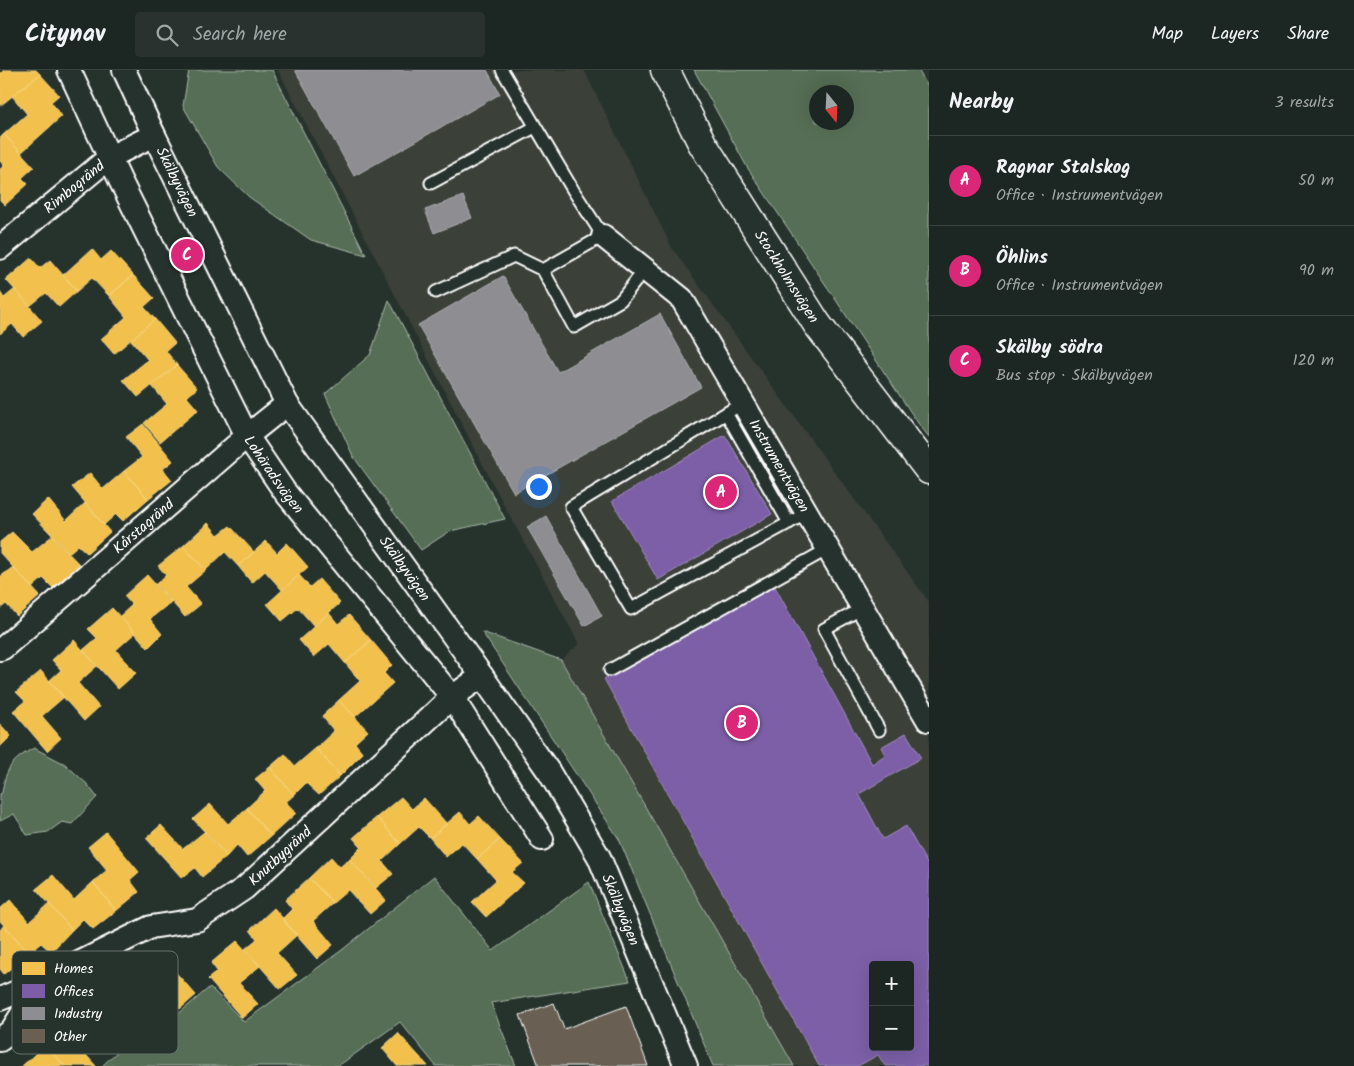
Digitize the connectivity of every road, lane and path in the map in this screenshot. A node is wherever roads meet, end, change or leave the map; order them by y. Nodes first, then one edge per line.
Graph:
1 (69, 70) edge
2 (124, 70) edge
3 (502, 70) edge
4 (665, 70) edge
5 (535, 127) junction
6 (154, 135) junction
7 (110, 157) junction
8 (431, 183) dead end
9 (603, 236) junction
10 (0, 248) edge
11 (645, 269) junction
12 (543, 270) junction
13 (436, 292) dead end
14 (287, 404) junction
15 (734, 408) junction
16 (247, 436) junction
17 (929, 470) edge
18 (798, 518) junction
19 (828, 549) junction
20 (863, 608) junction
21 (0, 649) edge
22 (610, 670) dead end
23 (482, 676) junction
24 (452, 697) junction
25 (929, 721) edge
26 (880, 730) dead end
27 (542, 839) dead end
28 (104, 951) edge
29 (12, 994) edge
30 (0, 999) edge
31 (12, 1030) edge
32 (0, 1040) edge
33 (686, 1066) edge

1 - 7 street, Lohäradsvägen
2 - 6 street, Skälbyvägen
3 - 5 lane
4 - 17 street, Stockholmsvägen
5 - 8 lane
5 - 9 lane
6 - 7 street, Rimbogränd
6 - 14 street, Skälbyvägen
7 - 10 street, Rimbogränd
7 - 16 street, Lohäradsvägen
9 - 11 street, Instrumentvägen
9 - 12 lane
11 - 12 lane
11 - 15 street, Instrumentvägen
12 - 13 lane
14 - 16 street, Kårstagränd
14 - 23 street, Skälbyvägen
15 - 18 street, Instrumentvägen
15 - 18 lane
16 - 21 street, Kårstagränd
16 - 24 street, Lohäradsvägen
18 - 19 street, Instrumentvägen
19 - 20 street, Instrumentvägen
19 - 22 lane
20 - 25 street, Instrumentvägen
20 - 26 lane
23 - 24 street, Knutbygränd
23 - 33 street, Skälbyvägen
24 - 27 street, Lohäradsvägen
24 - 28 street, Knutbygränd
29 - 30 street, Knutbygränd
31 - 32 street, Knutbygränd

